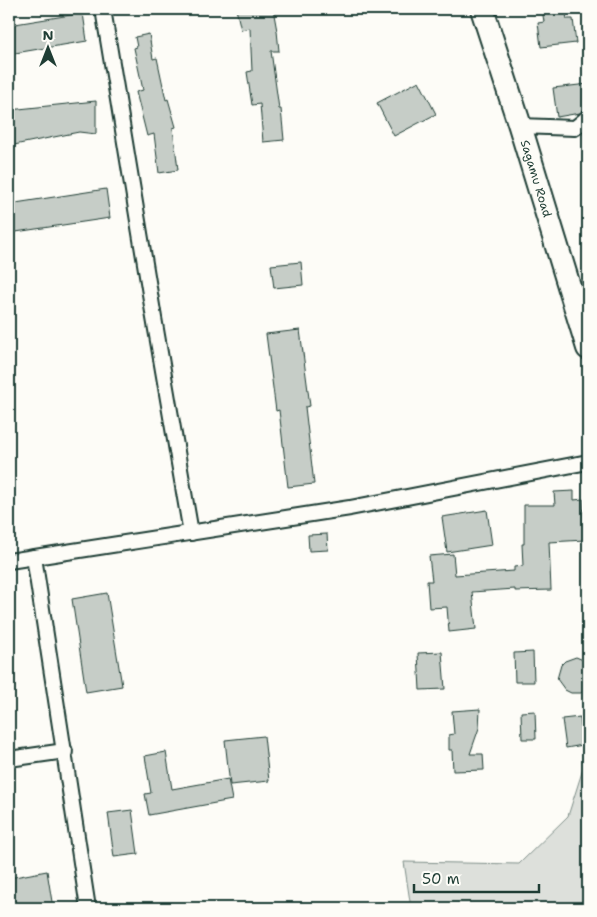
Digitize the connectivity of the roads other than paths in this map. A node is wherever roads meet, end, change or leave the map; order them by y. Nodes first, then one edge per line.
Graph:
1 (103, 9) edge
2 (482, 9) edge
3 (588, 118) edge
4 (520, 126) junction
5 (588, 348) edge
6 (588, 462) edge
7 (192, 532) junction
8 (34, 557) junction
9 (9, 561) edge
10 (65, 751) junction
11 (9, 759) edge
12 (88, 908) edge

1 - 7 street
2 - 4 highway, Sagamu Road
3 - 4 street
4 - 5 highway, Sagamu Road
6 - 7 street
7 - 8 street
8 - 9 street
8 - 10 street
10 - 11 street
10 - 12 street

